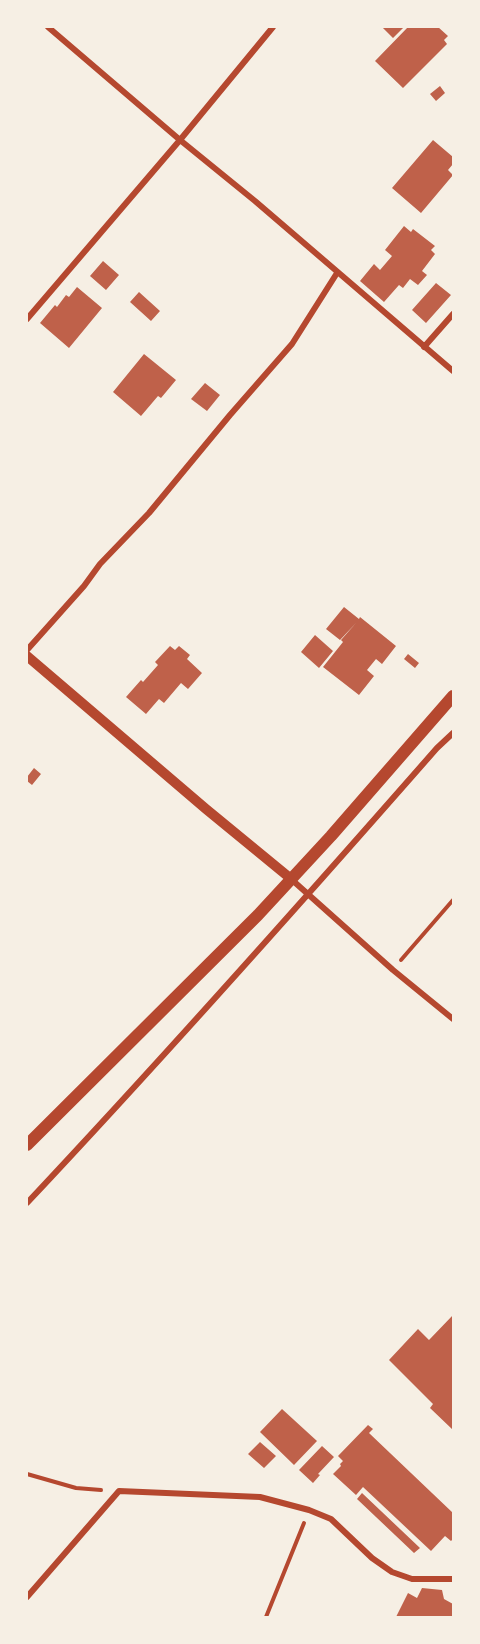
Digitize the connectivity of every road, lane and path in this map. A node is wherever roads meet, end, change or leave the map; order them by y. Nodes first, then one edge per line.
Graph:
1 (48, 27) edge
2 (273, 27) edge
3 (180, 140) junction
4 (337, 273) junction
5 (453, 314) edge
6 (27, 319) edge
7 (424, 347) junction
8 (453, 371) edge
9 (27, 650) edge
10 (27, 656) edge
11 (453, 696) edge
12 (453, 733) edge
13 (291, 878) junction
14 (308, 894) junction
15 (453, 900) edge
16 (393, 970) junction
17 (453, 1019) edge
18 (27, 1145) edge
19 (27, 1203) edge
20 (27, 1474) edge
21 (119, 1491) junction
22 (309, 1510) junction
23 (453, 1579) edge
24 (27, 1597) edge
25 (266, 1617) edge

1 - 3 street
2 - 3 street
3 - 4 street
3 - 6 street
4 - 7 street
4 - 9 street
5 - 7 street
7 - 8 street
10 - 13 street
11 - 13 main road
12 - 14 street
13 - 14 street
13 - 18 main road
14 - 16 street
14 - 19 street
15 - 16 path
16 - 17 street
20 - 21 path
21 - 22 street
21 - 24 street
22 - 23 street
22 - 25 path

